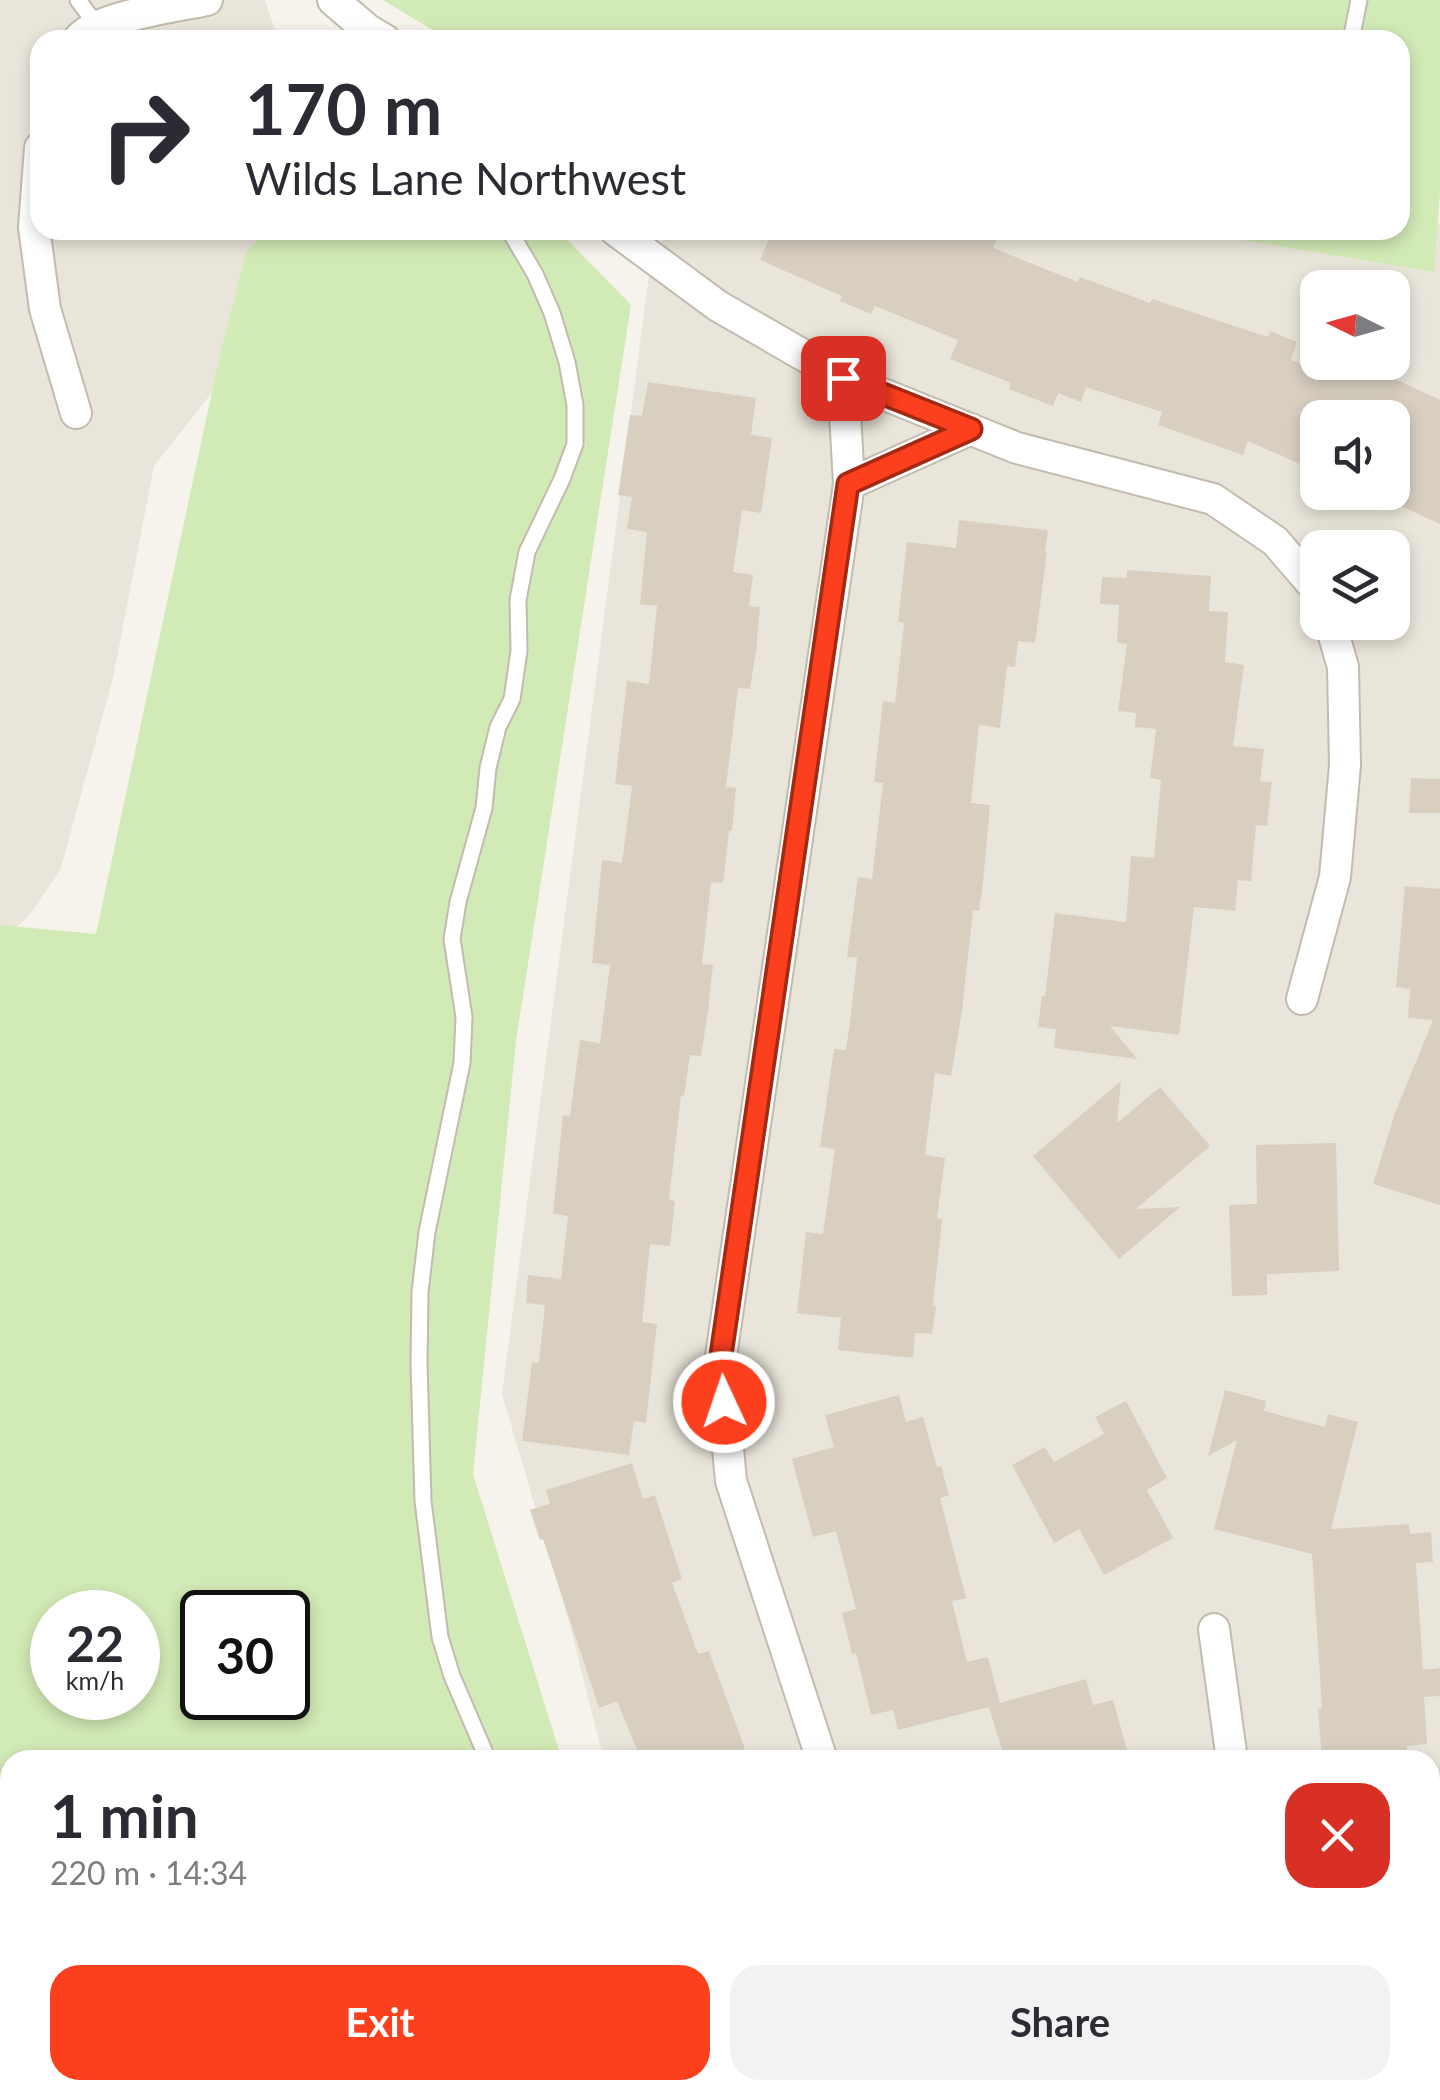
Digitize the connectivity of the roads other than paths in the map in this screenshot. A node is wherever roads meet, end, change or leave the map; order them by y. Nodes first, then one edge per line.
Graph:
1 (78, 0) edge
2 (207, 0) edge
3 (333, 0) edge
4 (1359, 0) edge
5 (87, 30) edge
6 (96, 30) edge
7 (368, 30) edge
8 (1353, 30) edge
9 (36, 240) edge
10 (514, 240) edge
11 (629, 240) edge
12 (843, 378) junction
13 (76, 413) dead end
14 (971, 429) junction
15 (848, 484) junction
16 (1300, 570) edge
17 (1335, 640) edge
18 (1302, 999) dead end
19 (1214, 1629) dead end
20 (484, 1750) edge
21 (819, 1750) edge
22 (1231, 1750) edge

1 - 5 lane
2 - 6 street
3 - 7 street
4 - 8 lane
9 - 13 street
10 - 20 lane
11 - 12 street
12 - 14 street
12 - 15 street
14 - 15 street
14 - 16 street
15 - 21 street
17 - 18 street
19 - 22 street

